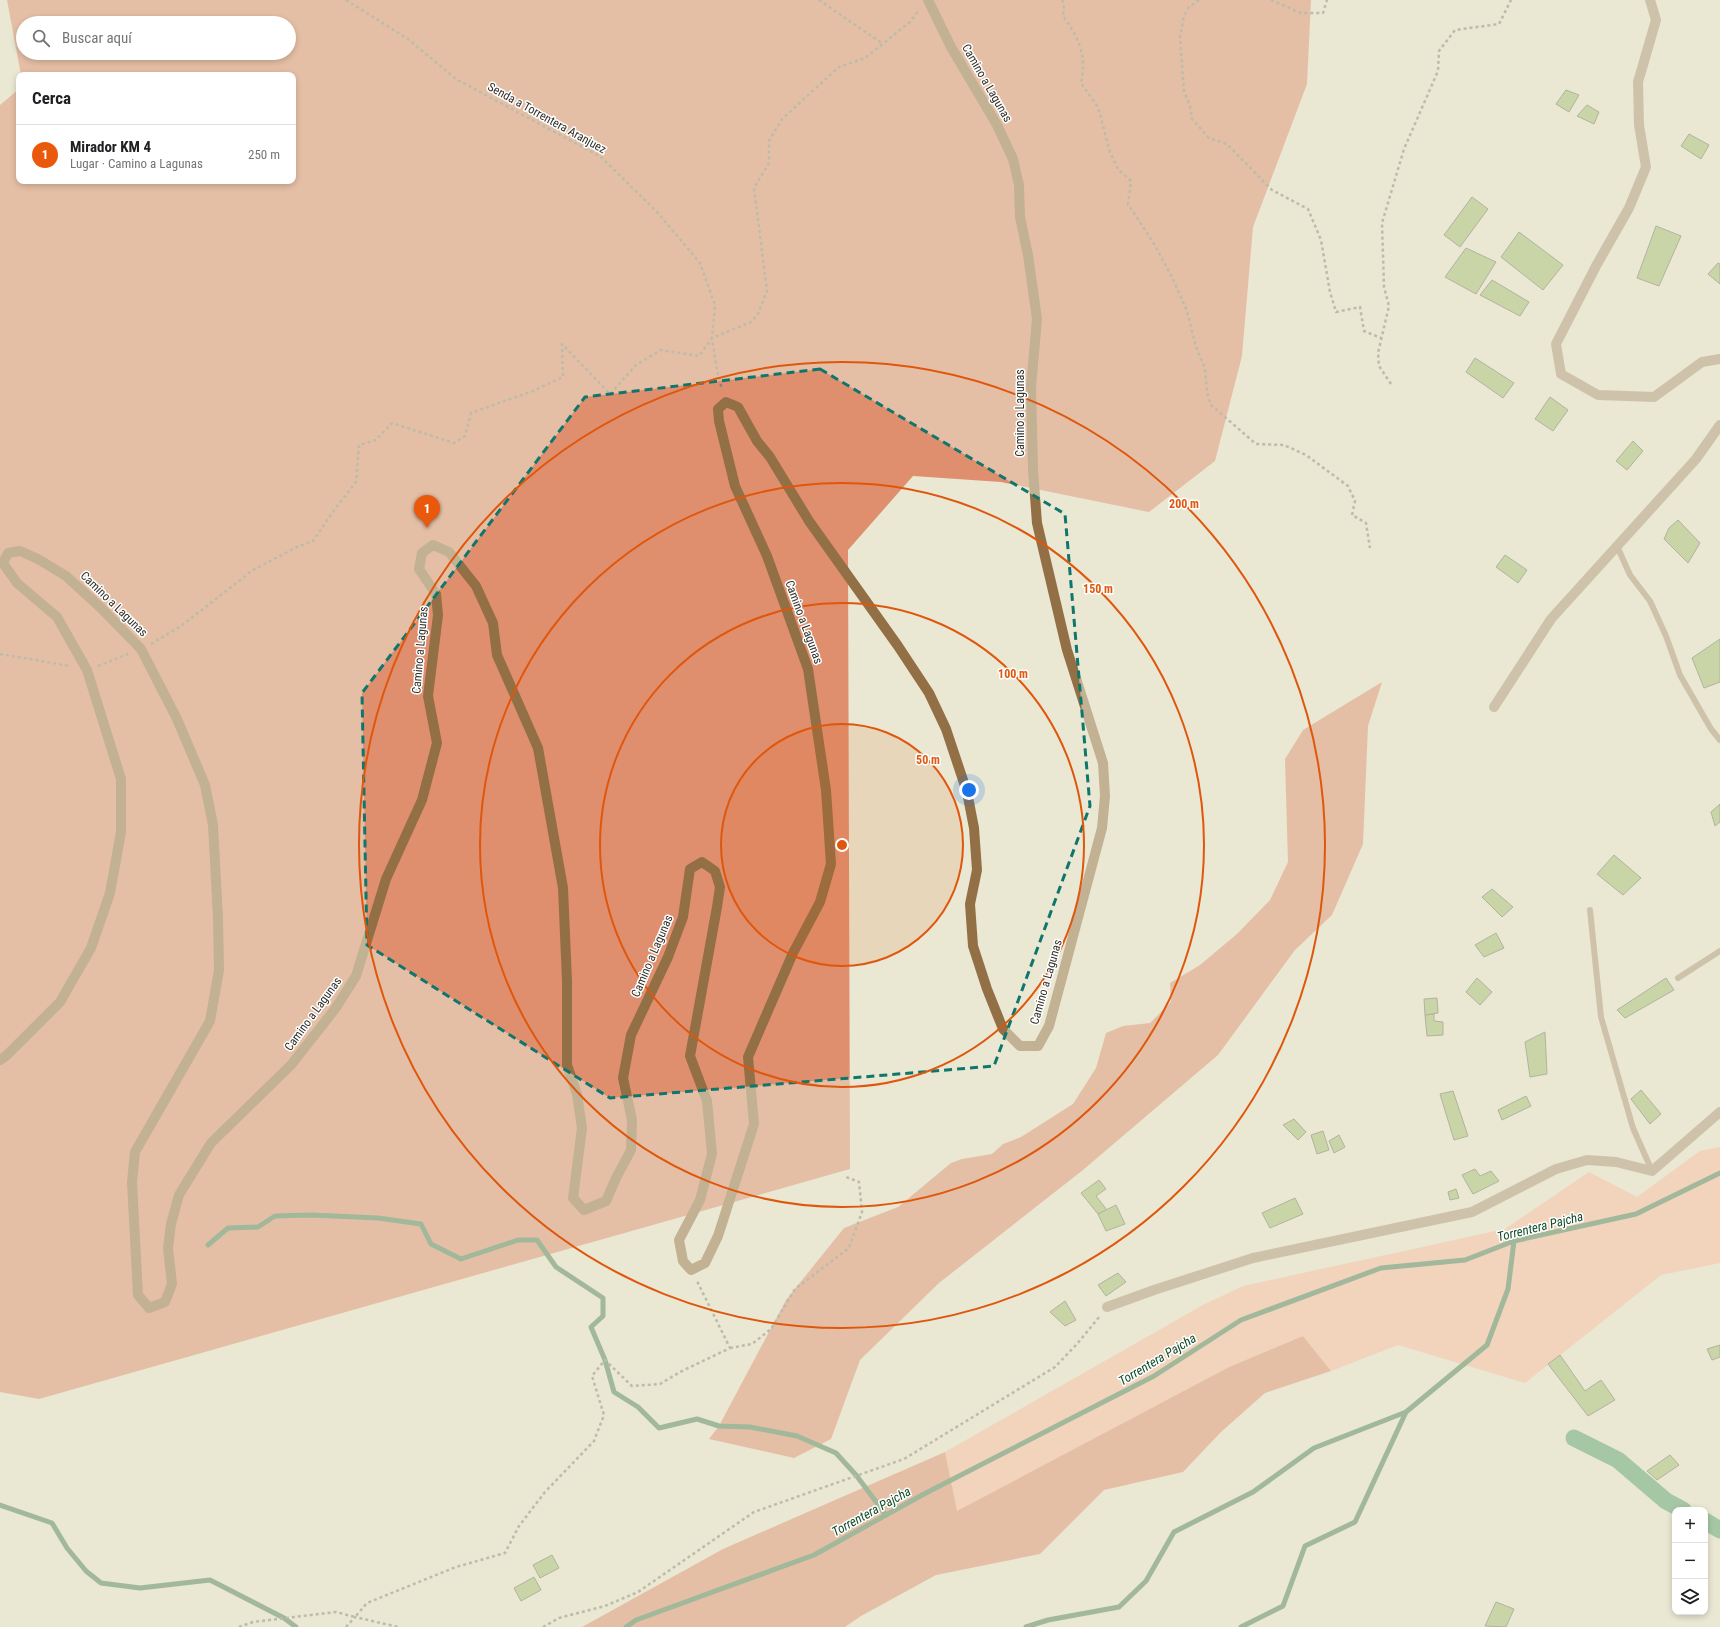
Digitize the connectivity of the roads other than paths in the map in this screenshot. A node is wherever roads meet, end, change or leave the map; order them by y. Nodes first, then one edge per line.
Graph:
1 (1650, 0) edge
2 (925, 3) edge
3 (1720, 359) edge
4 (1720, 425) edge
5 (1617, 546) junction
6 (1494, 707) dead end
7 (1720, 740) edge
8 (1590, 910) dead end
9 (1720, 951) edge
10 (1678, 978) dead end
11 (0, 1060) edge
12 (1720, 1112) edge
13 (1652, 1171) junction
14 (1107, 1307) road end

1 - 3 street
2 - 11 street, Camino a Lagunas
4 - 5 street
5 - 6 street
5 - 7 lane
8 - 13 lane
9 - 10 lane
12 - 13 street
13 - 14 street

